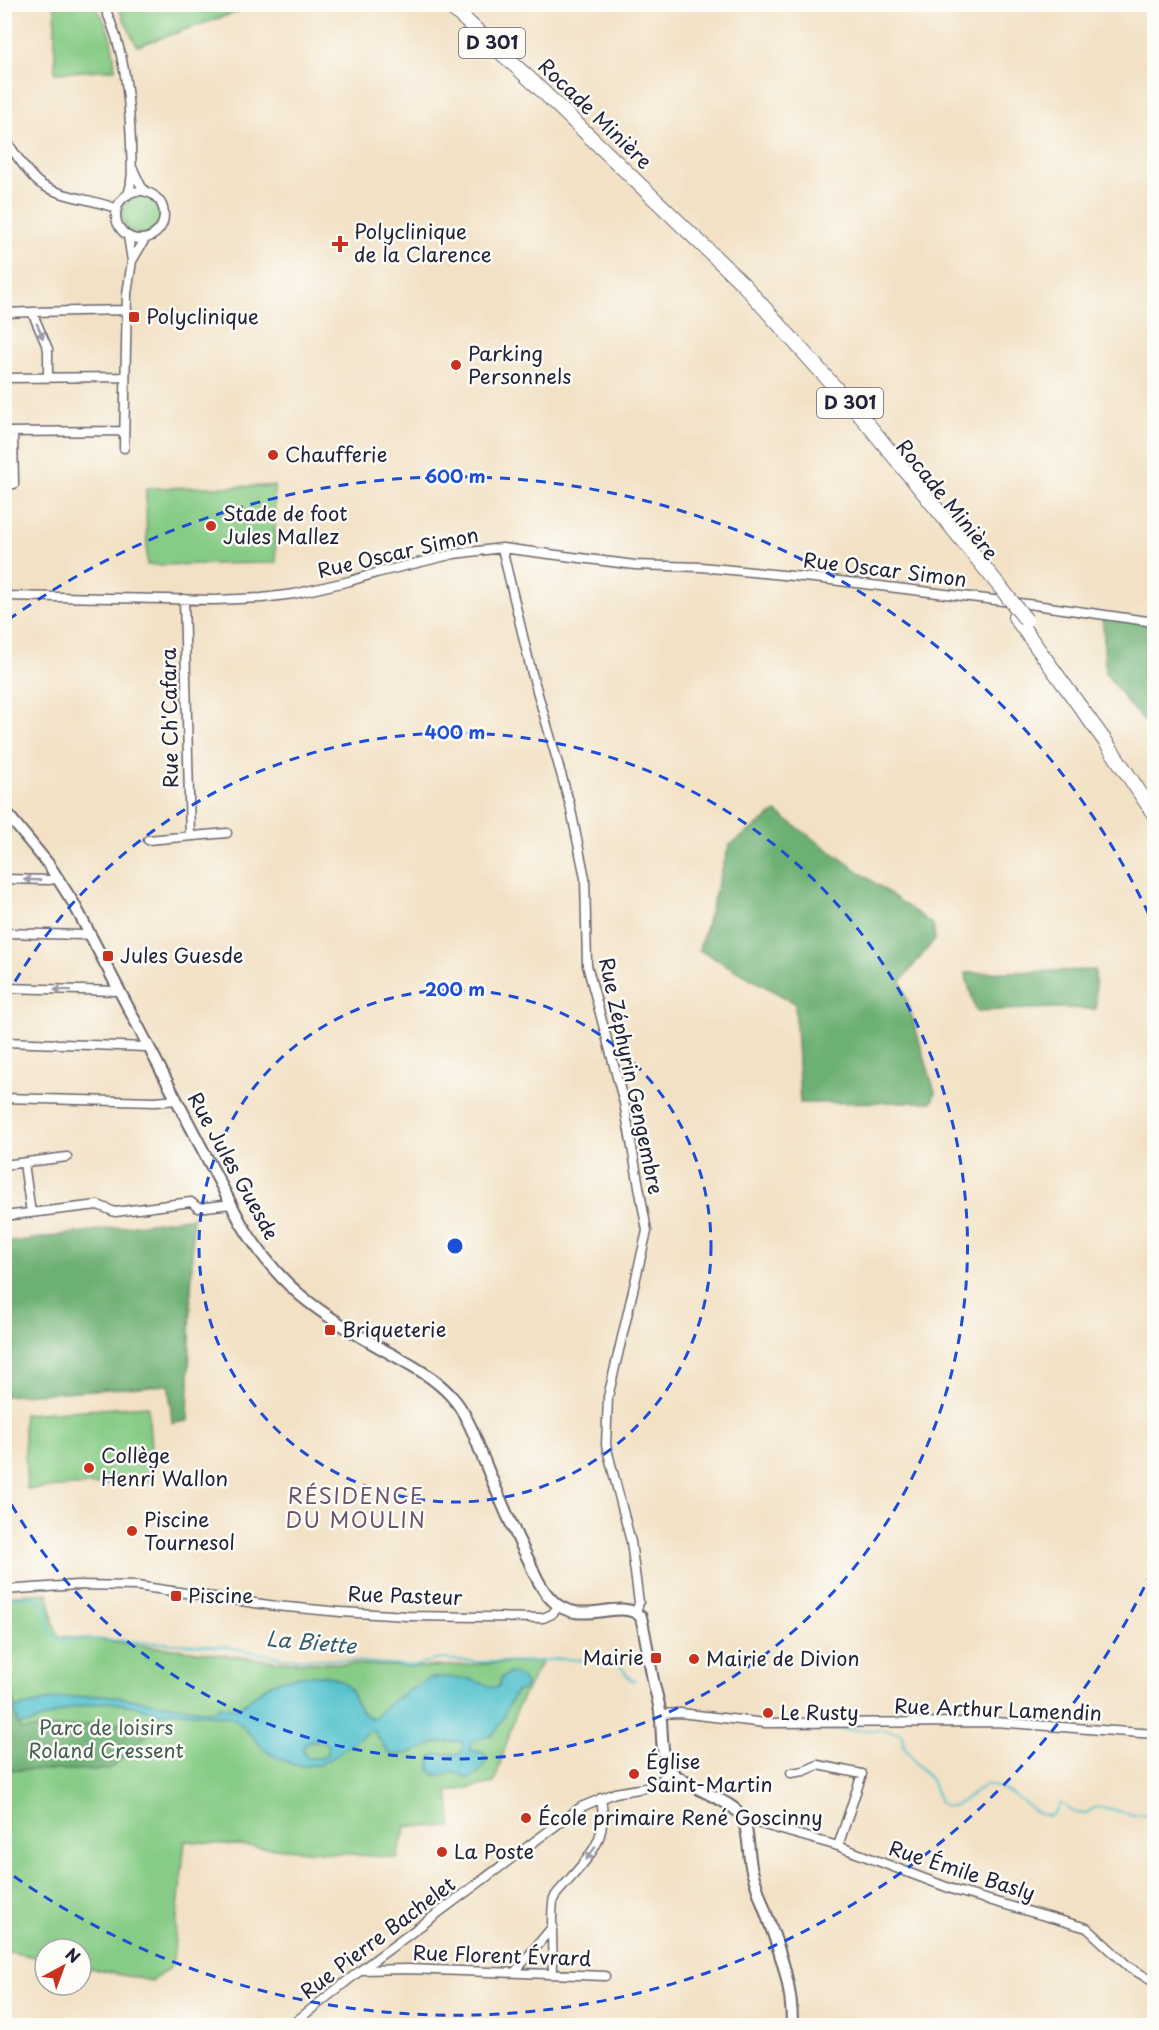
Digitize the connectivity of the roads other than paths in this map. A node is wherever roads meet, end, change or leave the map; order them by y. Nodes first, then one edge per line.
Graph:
1 (103, 4) edge
2 (448, 4) edge
3 (4, 138) edge
4 (132, 166) junction
5 (146, 192) junction
6 (128, 195) junction
7 (117, 209) junction
8 (128, 236) junction
9 (145, 239) junction
10 (132, 261) junction
11 (127, 310) junction
12 (32, 312) junction
13 (4, 313) edge
14 (125, 377) junction
15 (4, 378) edge
16 (48, 378) junction
17 (124, 431) junction
18 (9, 432) edge
19 (124, 448) dead end
20 (9, 485) edge
21 (502, 548) junction
22 (4, 596) edge
23 (184, 599) junction
24 (1020, 619) junction
25 (1155, 622) edge
26 (1155, 799) edge
27 (4, 810) edge
28 (1155, 814) edge
29 (9, 821) edge
30 (227, 833) dead end
31 (190, 836) junction
32 (148, 840) dead end
33 (59, 878) junction
34 (4, 879) edge
35 (4, 933) edge
36 (90, 933) junction
37 (4, 988) edge
38 (119, 990) junction
39 (4, 1042) edge
40 (147, 1047) junction
41 (4, 1098) edge
42 (176, 1100) junction
43 (67, 1157) dead end
44 (24, 1163) junction
45 (4, 1165) edge
46 (231, 1204) junction
47 (31, 1213) junction
48 (4, 1216) edge
49 (4, 1590) edge
50 (559, 1606) junction
51 (636, 1612) junction
52 (661, 1714) junction
53 (1155, 1734) edge
54 (670, 1771) junction
55 (791, 1773) dead end
56 (601, 1798) junction
57 (744, 1823) junction
58 (838, 1846) junction
59 (553, 1926) junction
60 (361, 1970) junction
61 (515, 1972) junction
62 (553, 1973) junction
63 (605, 1976) dead end
64 (1155, 1982) edge
65 (290, 2025) edge
66 (792, 2025) edge

1 - 4 street
2 - 24 highway, Rocade Minière / D 301
3 - 7 street
4 - 5 street
4 - 6 street
5 - 6 street
5 - 9 street
6 - 7 street
7 - 8 street
8 - 9 street
8 - 10 street
9 - 10 street
10 - 11 street
11 - 12 street
11 - 14 street
12 - 13 street
12 -> 16 street
14 - 16 street
14 - 17 street
15 - 16 street
17 - 18 street
17 - 19 street
18 - 20 street
21 - 23 street, Rue Oscar Simon
21 - 25 street, Rue Oscar Simon
21 - 51 street, Rue Zéphyrin Gengembre
22 - 23 street, Rue Oscar Simon
23 - 31 street, Rue Ch'Cafara
24 - 26 highway, Rocade Minière / D 301
24 - 28 highway, Rocade Minière / D 301
27 - 29 main road, Rue Jules Guesde
29 - 33 main road, Rue Jules Guesde
30 - 31 street
31 - 32 street
33 -> 34 street
33 - 36 main road, Rue Jules Guesde
35 - 36 street
36 - 38 main road, Rue Jules Guesde
38 -> 37 street
38 - 40 main road, Rue Jules Guesde
39 - 40 street
40 - 42 main road, Rue Jules Guesde
41 - 42 street
42 - 46 main road, Rue Jules Guesde
43 - 44 street
44 - 45 street
44 - 47 street
46 - 47 street
46 - 50 main road, Rue Jules Guesde
47 - 48 street
49 - 50 street, Rue Pasteur
50 - 51 main road
51 - 52 main road
52 - 53 street, Rue Arthur Lamendin
52 - 54 main road
54 - 56 street, Rue Pierre Bachelet
54 - 57 main road
55 - 58 street
56 -> 59 street
56 - 60 street, Rue Pierre Bachelet
57 - 58 street, Rue Émile Basly
57 - 66 main road
58 - 64 street, Rue Émile Basly
59 - 61 street
59 - 62 street
60 - 61 street, Rue Florent Évrard
60 - 65 street, Rue Pierre Bachelet
61 - 62 street, Rue Florent Évrard
62 - 63 street, Rue Florent Évrard

